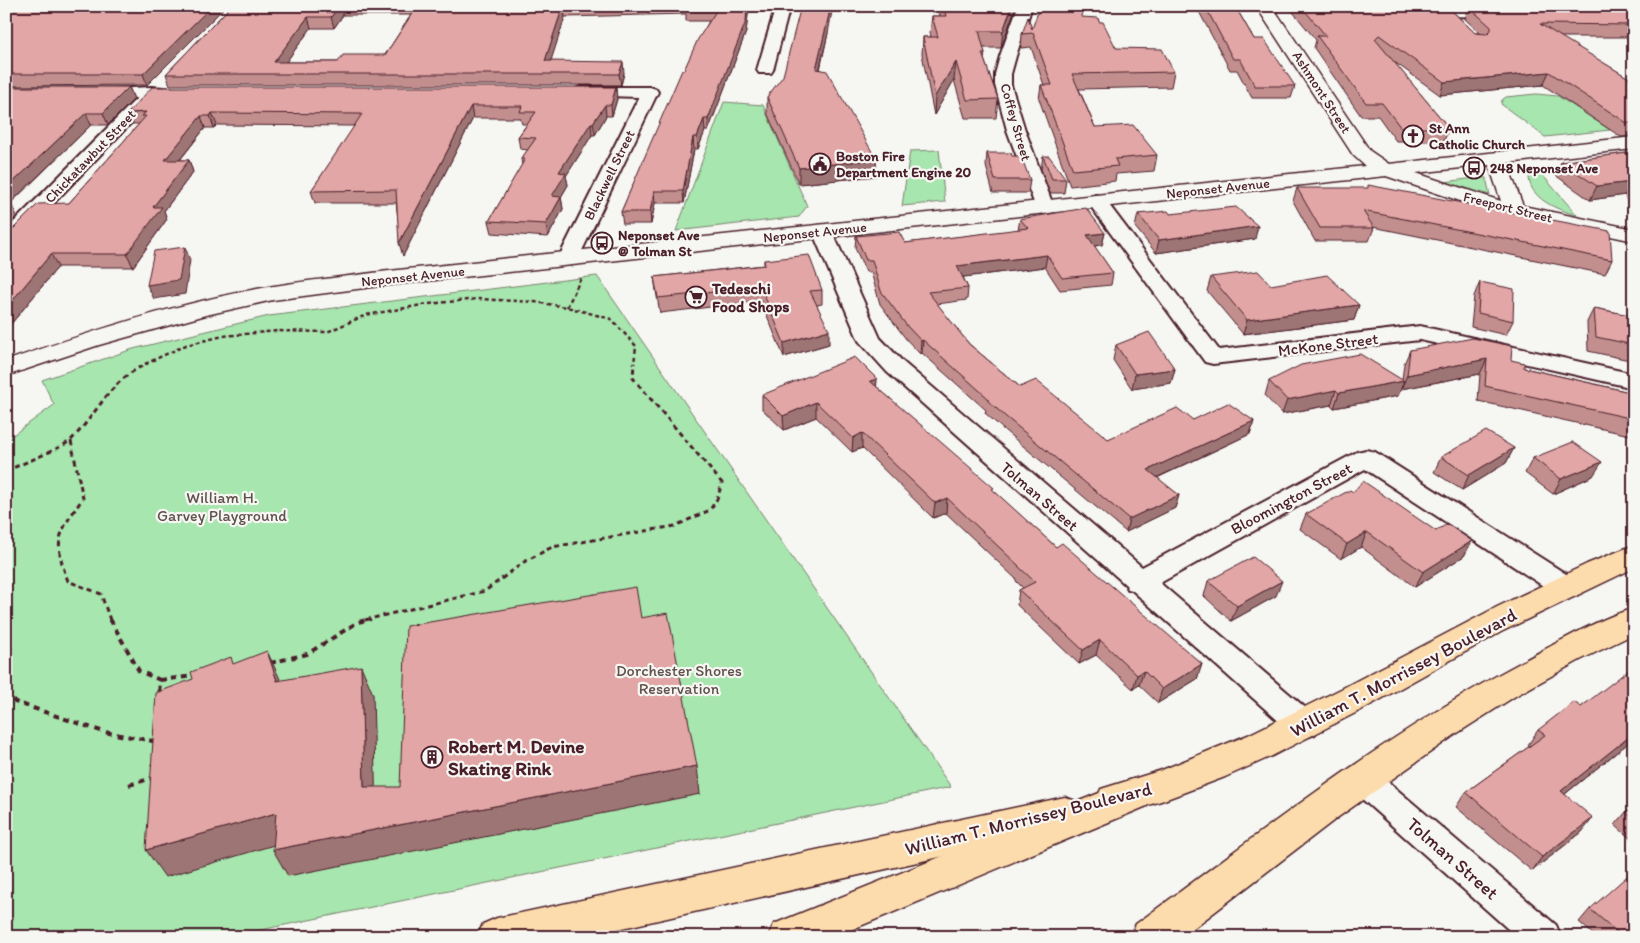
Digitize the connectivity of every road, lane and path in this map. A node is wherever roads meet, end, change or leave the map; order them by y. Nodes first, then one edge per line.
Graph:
1 (782, 6) edge
2 (1025, 6) edge
3 (1264, 6) edge
4 (1444, 10) edge
5 (1511, 13) edge
6 (1465, 30) edge
7 (765, 70) dead end
8 (157, 87) junction
9 (560, 92) edge
10 (83, 93) edge
11 (194, 93) edge
12 (1634, 143) edge
13 (1496, 158) junction
14 (1385, 170) junction
15 (1096, 201) junction
16 (1045, 208) junction
17 (1515, 211) junction
18 (822, 231) junction
19 (1634, 234) edge
20 (6, 241) edge
21 (575, 266) junction
22 (567, 307) junction
23 (6, 369) edge
24 (1634, 381) edge
25 (71, 441) junction
26 (6, 471) edge
27 (1634, 556) edge
28 (1138, 582) junction
29 (1566, 588) junction
30 (1634, 620) edge
31 (6, 646) edge
32 (261, 665) edge
33 (6, 667) edge
34 (197, 676) edge
35 (160, 680) junction
36 (6, 691) edge
37 (158, 697) edge
38 (1304, 725) junction
39 (154, 732) edge
40 (153, 741) junction
41 (153, 750) edge
42 (153, 769) edge
43 (1363, 780) junction
44 (128, 785) dead end
45 (1134, 795) junction
46 (498, 937) edge
47 (788, 937) edge
48 (1150, 937) edge
49 (1543, 937) edge

1 - 7 street
2 - 16 street, Coffey Street
3 - 14 main road, Ashmont Street
4 - 5 street
4 - 6 street
8 - 10 street
8 - 11 street
8 - 20 street, Chickatawbut Street
9 - 21 street, Blackwell Street
12 - 13 main road, Neponset Avenue
13 - 14 main road, Neponset Avenue
13 - 17 main road
14 - 15 main road, Neponset Avenue
14 - 17 main road, Freeport Street
15 - 16 main road, Neponset Avenue
15 - 24 street, McKone Street
16 - 18 main road, Neponset Avenue
17 - 19 main road, Freeport Street
18 - 21 main road, Neponset Avenue
18 - 28 street, Tolman Street
21 - 22 path
21 - 23 main road, Neponset Avenue
22 - 25 path
22 - 32 path
25 - 26 path
25 - 35 path
27 - 29 main road, William T. Morrissey Boulevard
28 - 29 street, Bloomington Street
28 - 38 street, Tolman Street
29 - 38 main road, William T. Morrissey Boulevard
30 - 43 main road
31 - 33 path
34 - 35 path
35 - 37 path
36 - 40 path
38 - 45 main road, William T. Morrissey Boulevard
39 - 40 path
40 - 41 path
42 - 44 path
43 - 48 main road
43 - 49 street, Tolman Street
45 - 46 main road, William T. Morrissey Boulevard
45 - 47 main road

